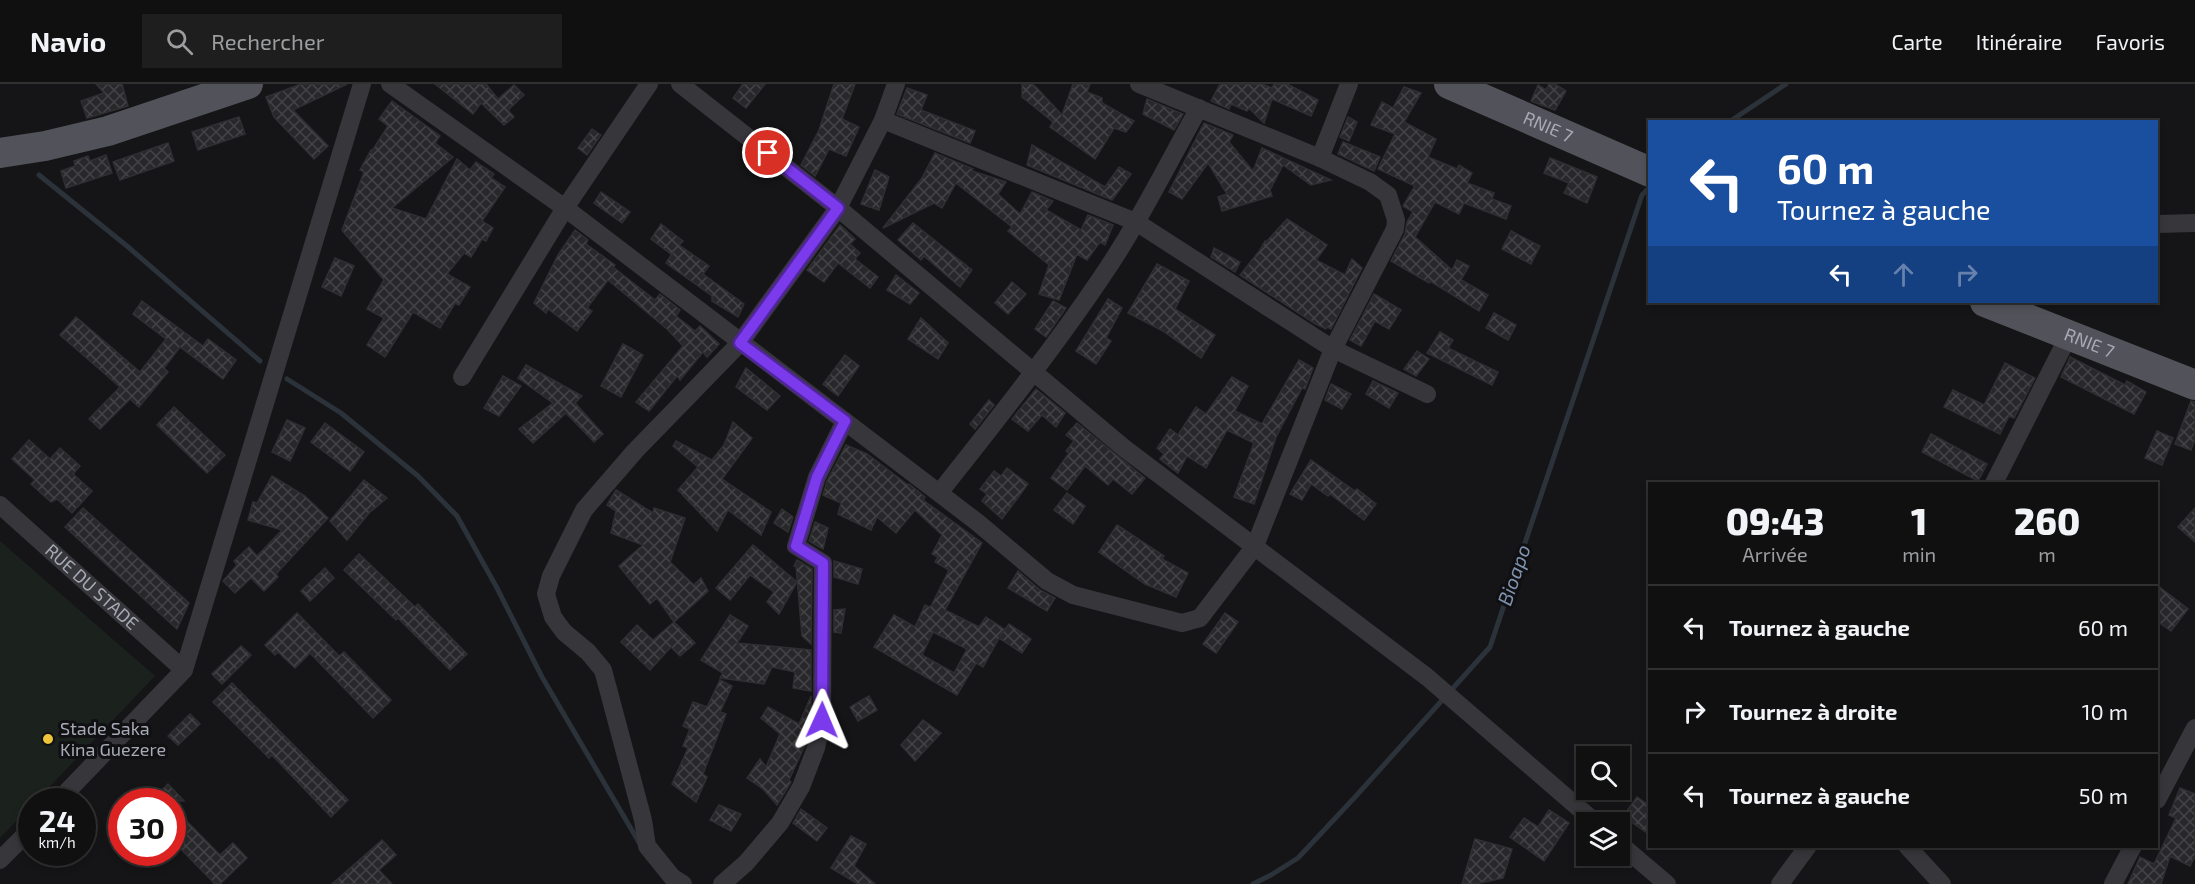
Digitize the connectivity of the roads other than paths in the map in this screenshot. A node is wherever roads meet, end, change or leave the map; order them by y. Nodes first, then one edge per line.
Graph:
1 (248, 84) edge
2 (362, 84) edge
3 (390, 84) edge
4 (649, 84) edge
5 (680, 84) edge
6 (897, 84) edge
7 (1139, 84) edge
8 (1349, 84) edge
9 (1449, 84) edge
10 (1199, 108) junction
11 (883, 120) junction
12 (45, 146) junction
13 (0, 153) edge
14 (1320, 158) junction
15 (0, 167) edge
16 (1648, 171) edge
17 (565, 208) junction
18 (838, 208) junction
19 (1136, 222) junction
20 (2158, 224) edge
21 (2195, 224) edge
22 (1988, 303) edge
23 (2069, 335) junction
24 (740, 343) junction
25 (1333, 349) junction
26 (1033, 372) junction
27 (462, 377) dead end
28 (2195, 385) edge
29 (1427, 394) dead end
30 (845, 421) junction
31 (1995, 482) edge
32 (940, 492) junction
33 (0, 505) edge
34 (1255, 546) junction
35 (184, 670) junction
36 (2195, 728) edge
37 (71, 788) edge
38 (2158, 798) edge
39 (1583, 812) edge
40 (18, 842) edge
41 (1807, 848) edge
42 (1909, 848) edge
43 (2132, 848) edge
44 (1630, 853) edge
45 (0, 860) edge
46 (683, 884) edge
47 (722, 884) edge
48 (1667, 884) edge
49 (1780, 884) edge
50 (1942, 884) edge
51 (2113, 884) edge

1 - 12 main road
2 - 35 street
3 - 17 street
4 - 17 street
5 - 18 street
6 - 11 street
7 - 10 street
8 - 14 street
9 - 16 main road, RNIE 7 / RNIE 7
10 - 14 street
10 - 19 street
11 - 18 street
11 - 19 street
12 - 13 main road
12 - 15 street
14 - 25 street
17 - 24 street
17 - 27 street
18 - 24 street
18 - 26 street
19 - 25 street
19 - 26 street
20 - 21 street
22 - 23 main road, RNIE 7 / RNIE 7
23 - 28 main road, RNIE 7 / RNIE 7
23 - 31 street
24 - 30 street
24 - 46 street
25 - 29 street
25 - 34 street
26 - 32 street
26 - 34 street
30 - 32 street
30 - 47 street
32 - 34 street
33 - 35 street, RUE DU STADE
34 - 39 street
35 - 37 street
36 - 38 street
40 - 45 street
41 - 49 street
42 - 50 street
43 - 51 street
44 - 48 street

